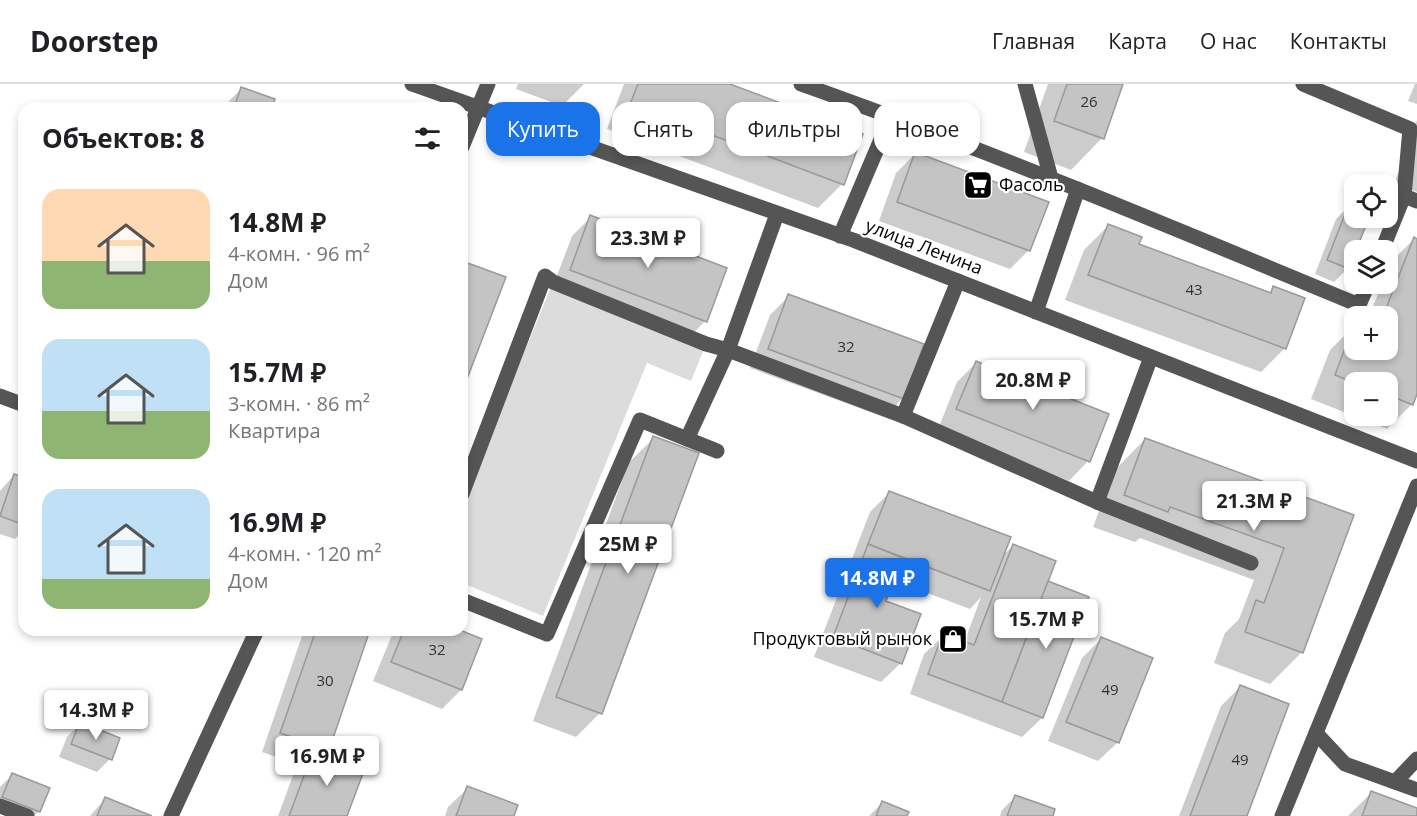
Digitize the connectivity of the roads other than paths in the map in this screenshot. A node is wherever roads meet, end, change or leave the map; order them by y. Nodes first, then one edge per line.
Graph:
1 (412, 84) edge
2 (488, 84) edge
3 (801, 84) edge
4 (1025, 84) edge
5 (1303, 84) edge
6 (462, 102) edge
7 (468, 104) edge
8 (479, 108) junction
9 (874, 110) edge
10 (468, 133) edge
11 (980, 150) edge
12 (874, 156) edge
13 (1052, 178) junction
14 (1078, 189) junction
15 (1411, 198) edge
16 (777, 214) junction
17 (840, 236) junction
18 (1388, 240) edge
19 (958, 281) junction
20 (1364, 294) edge
21 (1036, 312) junction
22 (728, 350) junction
23 (1151, 357) junction
24 (0, 396) edge
25 (18, 403) edge
26 (903, 416) junction
27 (687, 439) junction
28 (717, 451) dead end
29 (1417, 461) edge
30 (468, 478) edge
31 (1417, 486) edge
32 (1097, 502) junction
33 (1251, 563) dead end
34 (468, 602) edge
35 (254, 636) edge
36 (1316, 733) junction
37 (1417, 759) edge
38 (1395, 782) junction
39 (1417, 790) edge
40 (0, 806) edge
41 (27, 816) edge
42 (171, 816) edge
43 (1282, 816) edge

1 - 6 street, улица Ленина
2 - 8 street
3 - 9 street
4 - 13 street
5 - 15 street
7 - 8 street, улица Ленина
8 - 10 street
8 - 16 street, улица Ленина
11 - 13 street
12 - 17 street
13 - 14 street
14 - 20 street
14 - 21 street
15 - 18 street
16 - 17 street, улица Ленина
16 - 22 street
17 - 19 street, улица Ленина
19 - 21 street, улица Ленина
19 - 26 street
21 - 23 street, улица Ленина
22 - 26 street
22 - 27 street
22 - 30 street
23 - 29 street, улица Ленина
23 - 32 street
24 - 25 street
26 - 32 street
27 - 28 street
27 - 34 street
31 - 36 street
32 - 33 street
35 - 42 street
36 - 38 street
36 - 43 street
37 - 38 street
38 - 39 street
40 - 41 street

